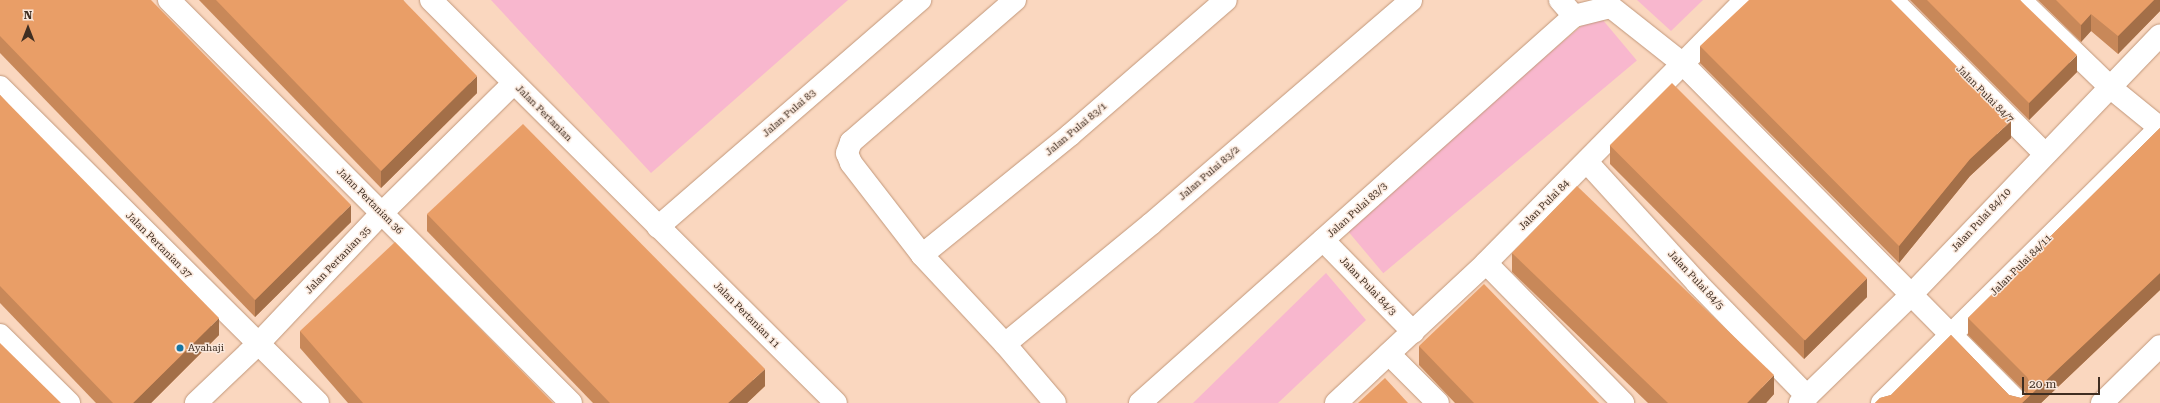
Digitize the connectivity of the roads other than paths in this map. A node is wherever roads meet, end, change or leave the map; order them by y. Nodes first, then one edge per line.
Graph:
1 (169, 0) edge
2 (431, 0) edge
3 (920, 0) edge
4 (1015, 0) edge
5 (1226, 0) edge
6 (1411, 0) edge
7 (1560, 0) edge
8 (1745, 0) edge
9 (1892, 0) edge
10 (2020, 0) edge
11 (1574, 16) junction
12 (2160, 35) edge
13 (1682, 63) junction
14 (514, 83) junction
15 (0, 87) edge
16 (2111, 88) junction
17 (2160, 128) edge
18 (2044, 153) junction
19 (1587, 162) junction
20 (382, 213) junction
21 (658, 227) junction
22 (1324, 240) junction
23 (922, 255) junction
24 (1486, 263) junction
25 (1910, 296) junction
26 (1413, 332) junction
27 (0, 335) edge
28 (1950, 335) junction
29 (258, 344) junction
30 (1005, 344) junction
31 (2160, 346) edge
32 (1389, 354) junction
33 (826, 400) edge
34 (1803, 400) edge
35 (69, 403) edge
36 (196, 403) edge
37 (318, 403) edge
38 (571, 403) edge
39 (1055, 403) edge
40 (1140, 403) edge
41 (1336, 403) edge
42 (1438, 403) edge
43 (1623, 403) edge
44 (1882, 403) edge
45 (2018, 403) edge
46 (2102, 403) edge

1 - 20 street, Jalan Pertanian 36
2 - 14 street, Jalan Pertanian
3 - 21 street, Jalan Pulai 83
4 - 23 street
5 - 23 street, Jalan Pulai 83/1
6 - 30 street, Jalan Pulai 83/2
7 - 11 street
8 - 13 street, Jalan Pulai 84
9 - 18 street, Jalan Pulai 84/7
10 - 16 street
11 - 13 street
11 - 22 street, Jalan Pulai 83/3
12 - 16 street, Jalan Pulai 84/10
13 - 19 street, Jalan Pulai 84
13 - 25 street
14 - 20 street, Jalan Pertanian 35
14 - 21 street, Jalan Pertanian
15 - 29 street, Jalan Pertanian 37
16 - 17 street
16 - 18 street, Jalan Pulai 84/10
17 - 28 street, Jalan Pulai 84/11
18 - 25 street, Jalan Pulai 84/10
19 - 24 street, Jalan Pulai 84
19 - 34 street, Jalan Pulai 84/5
20 - 29 street, Jalan Pertanian 35
20 - 38 street, Jalan Pertanian 36
21 - 33 street, Jalan Pertanian 11
22 - 26 street, Jalan Pulai 84/3
22 - 40 street, Jalan Pulai 83/3
23 - 30 street
24 - 26 street, Jalan Pulai 84
24 - 43 street
25 - 28 street
25 - 34 street, Jalan Pulai 84/10
26 - 32 street, Jalan Pulai 84
27 - 35 street
28 - 44 street, Jalan Pulai 84/11
28 - 45 street
29 - 36 street, Jalan Pertanian 35
29 - 37 street, Jalan Pertanian 37
30 - 39 street
31 - 46 street
32 - 41 street, Jalan Pulai 84
32 - 42 street

